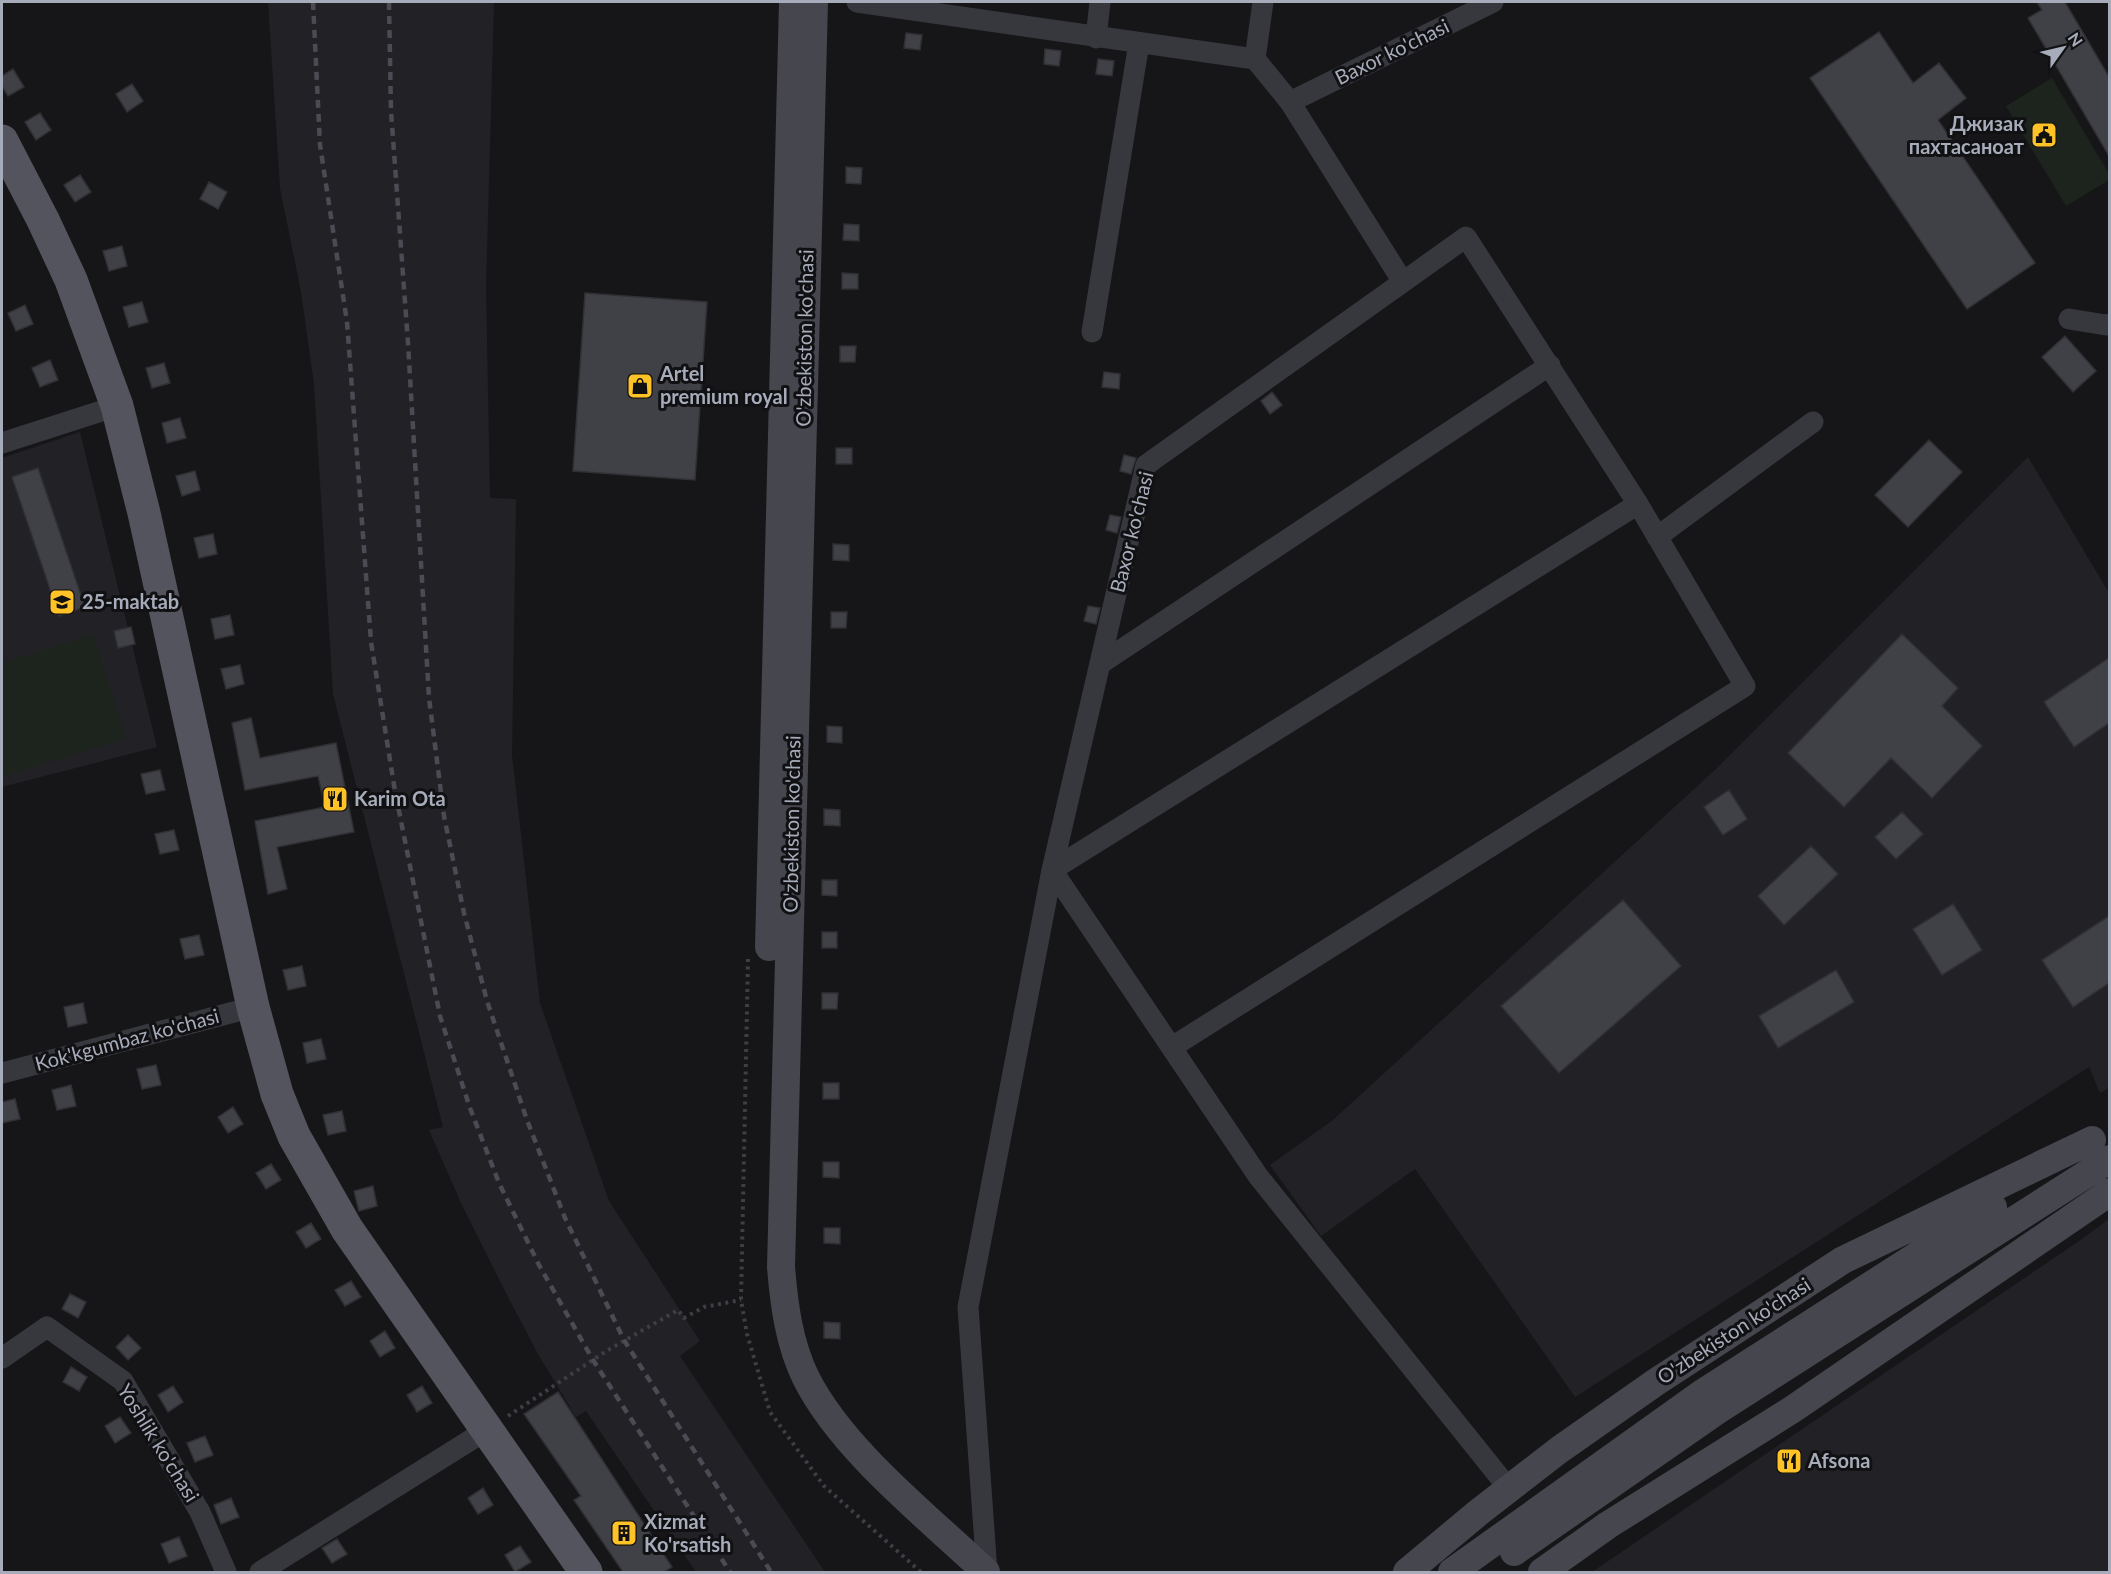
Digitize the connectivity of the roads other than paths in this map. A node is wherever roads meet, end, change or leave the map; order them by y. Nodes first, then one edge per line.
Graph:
1 (793, 2) edge
2 (814, 2) edge
3 (856, 2) edge
4 (1100, 2) edge
5 (1263, 2) edge
6 (1493, 2) edge
7 (1096, 38) junction
8 (1139, 43) junction
9 (1255, 59) junction
10 (1290, 102) junction
11 (2, 141) edge
12 (1403, 282) junction
13 (2069, 319) dead end
14 (2109, 324) edge
15 (1092, 332) dead end
16 (1550, 365) junction
17 (117, 406) junction
18 (1813, 423) dead end
19 (2, 443) edge
20 (1638, 504) junction
21 (1657, 537) junction
22 (1100, 664) junction
23 (1052, 870) junction
24 (253, 1007) junction
25 (1172, 1047) junction
26 (2, 1073) edge
27 (2104, 1143) edge
28 (2109, 1192) edge
29 (2049, 1199) junction
30 (2044, 1235) junction
31 (2, 1358) edge
32 (485, 1431) junction
33 (1510, 1490) junction
34 (226, 1572) edge
35 (260, 1572) edge
36 (585, 1572) edge
37 (963, 1572) edge
38 (986, 1572) edge
39 (1407, 1572) edge
40 (1452, 1572) edge
41 (1485, 1572) edge
42 (1542, 1572) edge

1 - 37 main road, O'zbekiston ko'chasi
2 - 38 main road, O'zbekiston ko'chasi
3 - 7 street
4 - 7 street
5 - 9 street
6 - 10 street, Baxor ko'chasi
7 - 8 street
8 - 9 street
8 - 15 street
9 - 10 street
10 - 12 street
11 - 17 main road
12 - 16 street, Baxor ko'chasi
12 - 22 street, Baxor ko'chasi
13 - 14 street
16 - 20 street
16 - 22 street
17 - 19 street
17 - 24 main road
18 - 21 street
20 - 21 street
20 - 23 street
21 - 25 street
22 - 23 street, Baxor ko'chasi
23 - 25 street
23 - 38 street, Baxor ko'chasi
24 - 26 street, Kok'kgumbaz ko'chasi
24 - 32 main road
25 - 33 street
27 - 29 main road
27 - 33 main road, O'zbekiston ko'chasi
27 - 40 main road, O'zbekiston ko'chasi
28 - 30 main road
29 - 30 main road
29 - 41 main road
30 - 42 main road
31 - 34 street, Yoshlik ko'chasi
32 - 35 street
32 - 36 main road
33 - 39 main road, O'zbekiston ko'chasi

